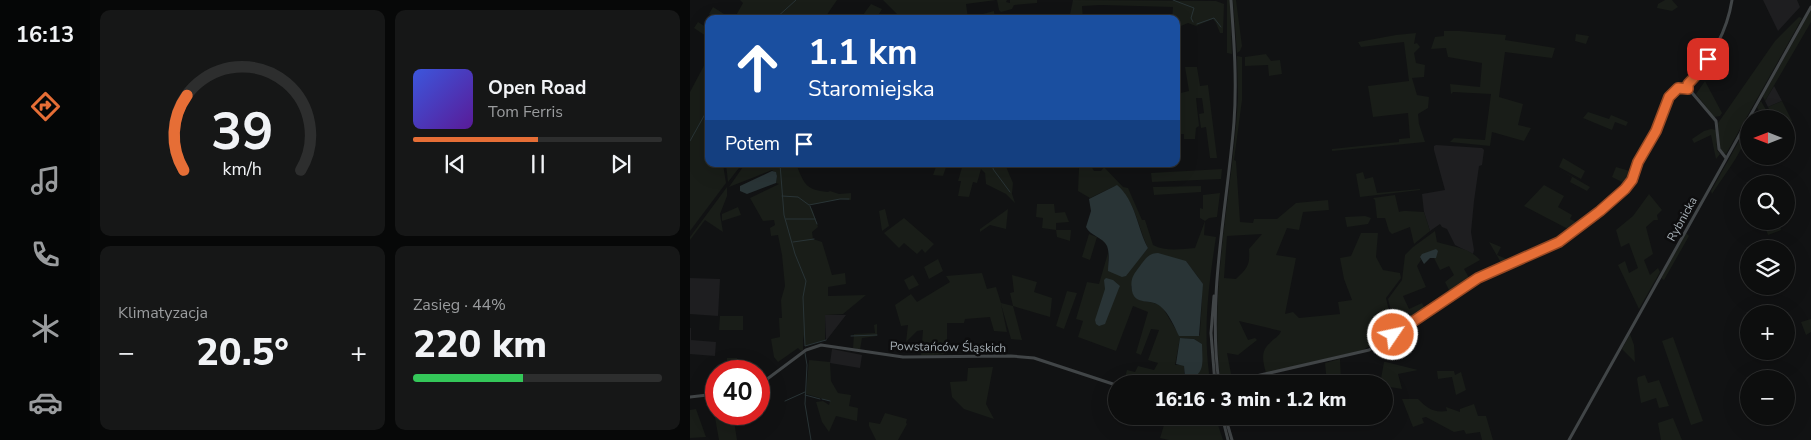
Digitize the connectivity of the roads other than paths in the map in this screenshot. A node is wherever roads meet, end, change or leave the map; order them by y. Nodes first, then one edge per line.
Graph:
1 (1231, 0) edge
2 (1732, 0) edge
3 (1811, 7) edge
4 (1688, 86) junction
5 (1726, 158) junction
6 (1216, 375) edge
7 (1263, 375) edge
8 (770, 377) edge
9 (1108, 382) edge
10 (705, 395) edge
11 (690, 397) edge
12 (1224, 425) edge
13 (1228, 425) edge
14 (1228, 440) edge
15 (1232, 440) edge
16 (1569, 440) edge

1 - 6 street
2 - 4 street
3 - 5 street, Rybnicka
4 - 5 street
4 - 7 street
5 - 16 street, Rybnicka
8 - 9 street, Powstańców Śląskich
10 - 11 street
12 - 14 street
13 - 15 street

